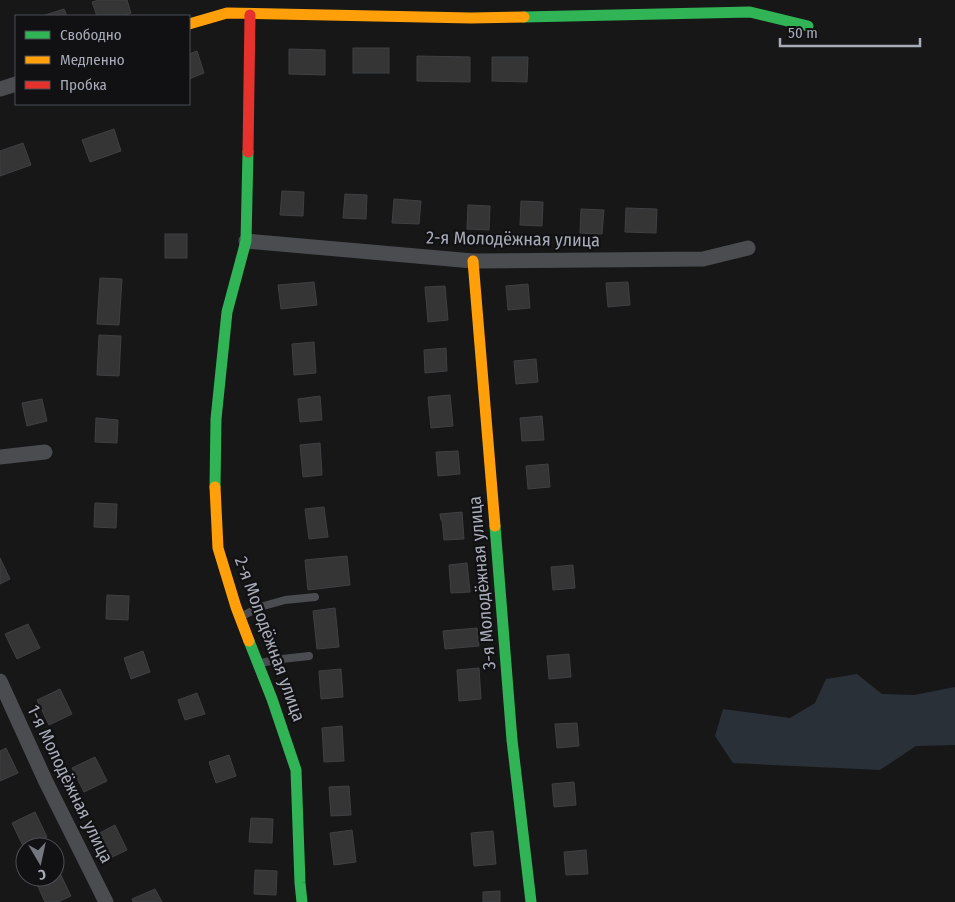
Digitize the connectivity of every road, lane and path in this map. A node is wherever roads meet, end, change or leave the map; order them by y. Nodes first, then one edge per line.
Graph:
1 (227, 7) edge
2 (250, 15) junction
3 (190, 24) edge
4 (808, 26) dead end
5 (15, 84) edge
6 (0, 89) edge
7 (246, 241) junction
8 (748, 248) dead end
9 (473, 261) junction
10 (45, 452) dead end
11 (0, 457) edge
12 (315, 597) dead end
13 (240, 616) junction
14 (309, 656) dead end
15 (258, 663) junction
16 (0, 681) edge
17 (106, 902) edge
18 (302, 902) edge
19 (531, 902) edge

1 - 2 street
1 - 3 street
2 - 4 street
2 - 7 street, 2-я Молодёжная улица
5 - 6 street
7 - 9 street, 2-я Молодёжная улица
7 - 13 street, 2-я Молодёжная улица
8 - 9 street, 2-я Молодёжная улица
9 - 19 street, 3-я Молодёжная улица
10 - 11 street
12 - 13 lane
13 - 15 street, 2-я Молодёжная улица
14 - 15 lane
15 - 18 street, 2-я Молодёжная улица
16 - 17 street, 1-я Молодёжная улица

